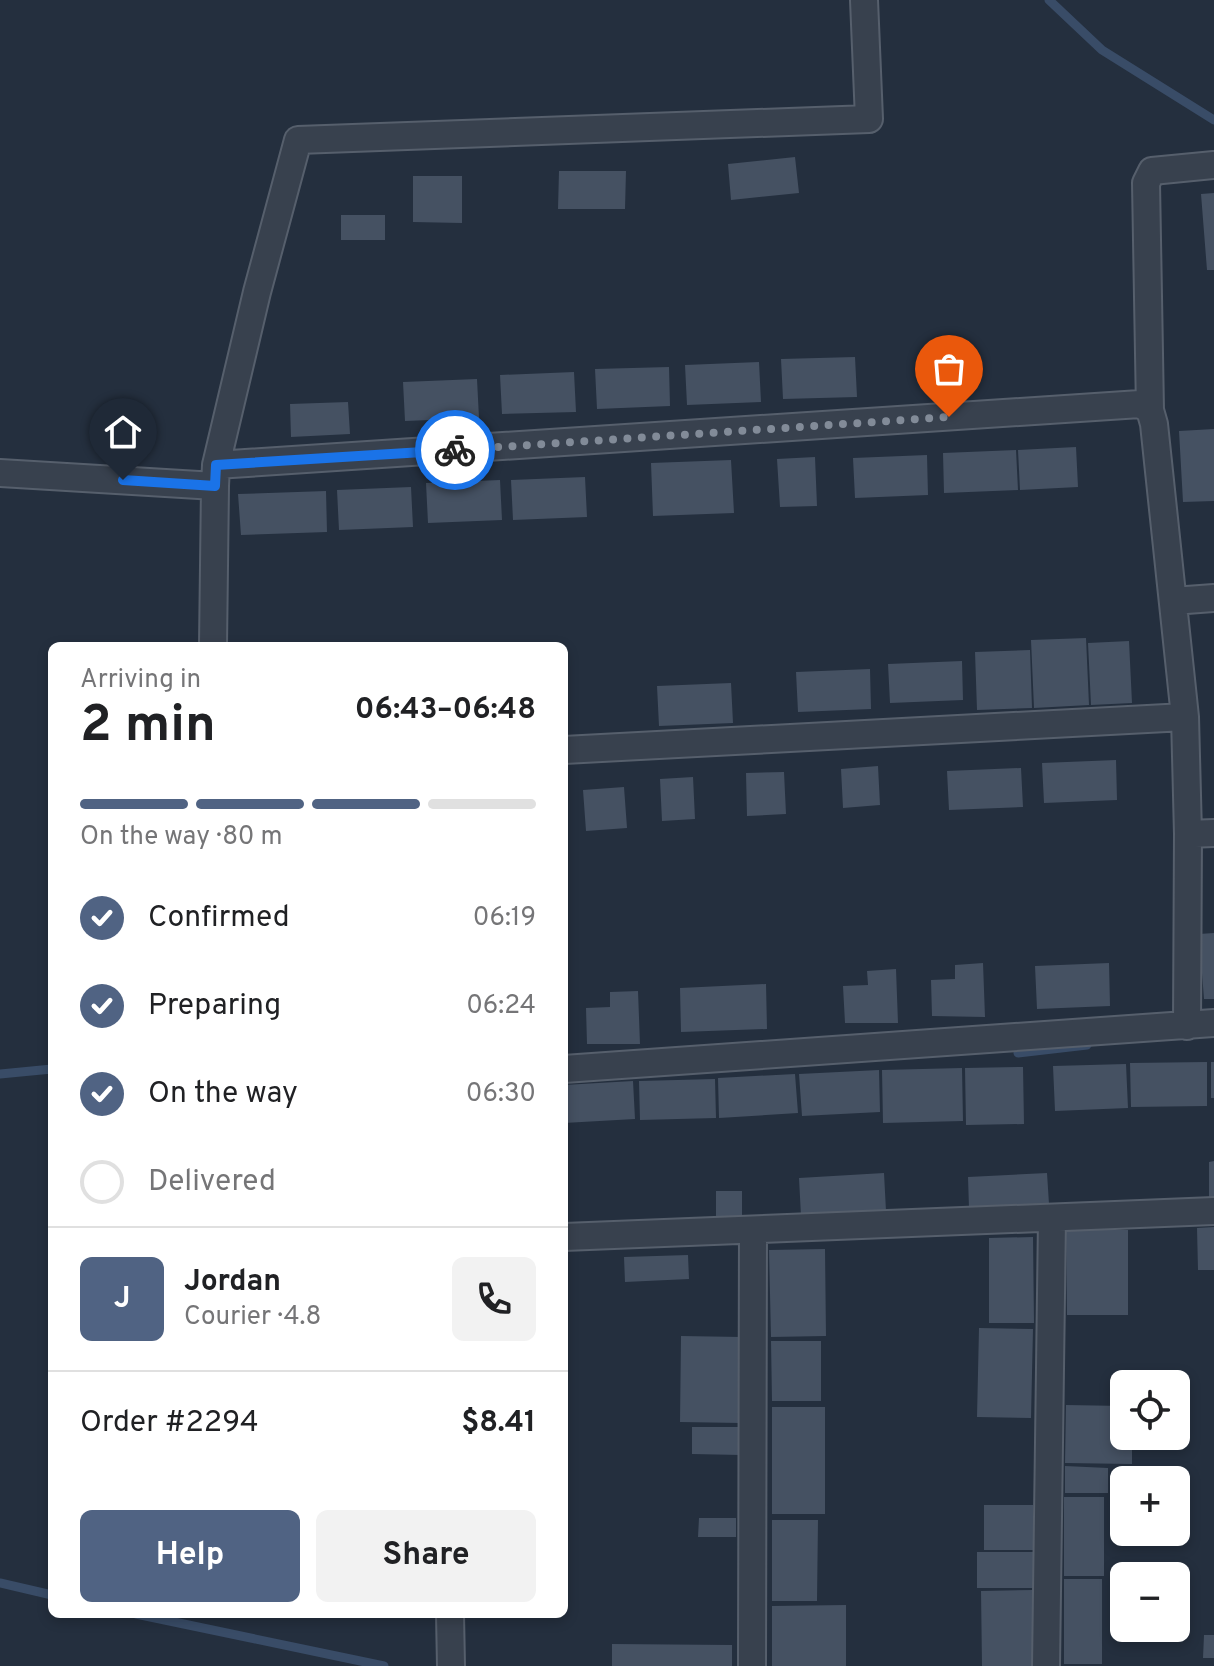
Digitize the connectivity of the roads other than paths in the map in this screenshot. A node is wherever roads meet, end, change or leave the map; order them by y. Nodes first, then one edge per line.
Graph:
1 (864, 0) edge
2 (1214, 165) edge
3 (1150, 410) junction
4 (0, 473) edge
5 (216, 476) junction
6 (1214, 598) edge
7 (1173, 601) junction
8 (213, 642) edge
9 (1185, 717) junction
10 (568, 750) edge
11 (1201, 834) edge
12 (1214, 1023) edge
13 (1187, 1026) junction
14 (568, 1069) edge
15 (1214, 1211) edge
16 (1052, 1219) junction
17 (753, 1231) junction
18 (568, 1237) edge
19 (450, 1618) edge
20 (451, 1666) edge
21 (752, 1666) edge
22 (1046, 1666) edge

1 - 5 street
2 - 3 street
3 - 5 street
3 - 7 street
4 - 5 street
5 - 8 street
6 - 7 street
7 - 9 street
9 - 10 street
9 - 11 street
11 - 13 street
12 - 13 street
13 - 14 street
15 - 16 street
16 - 17 street
16 - 22 street
17 - 18 street
17 - 21 street
19 - 20 street

